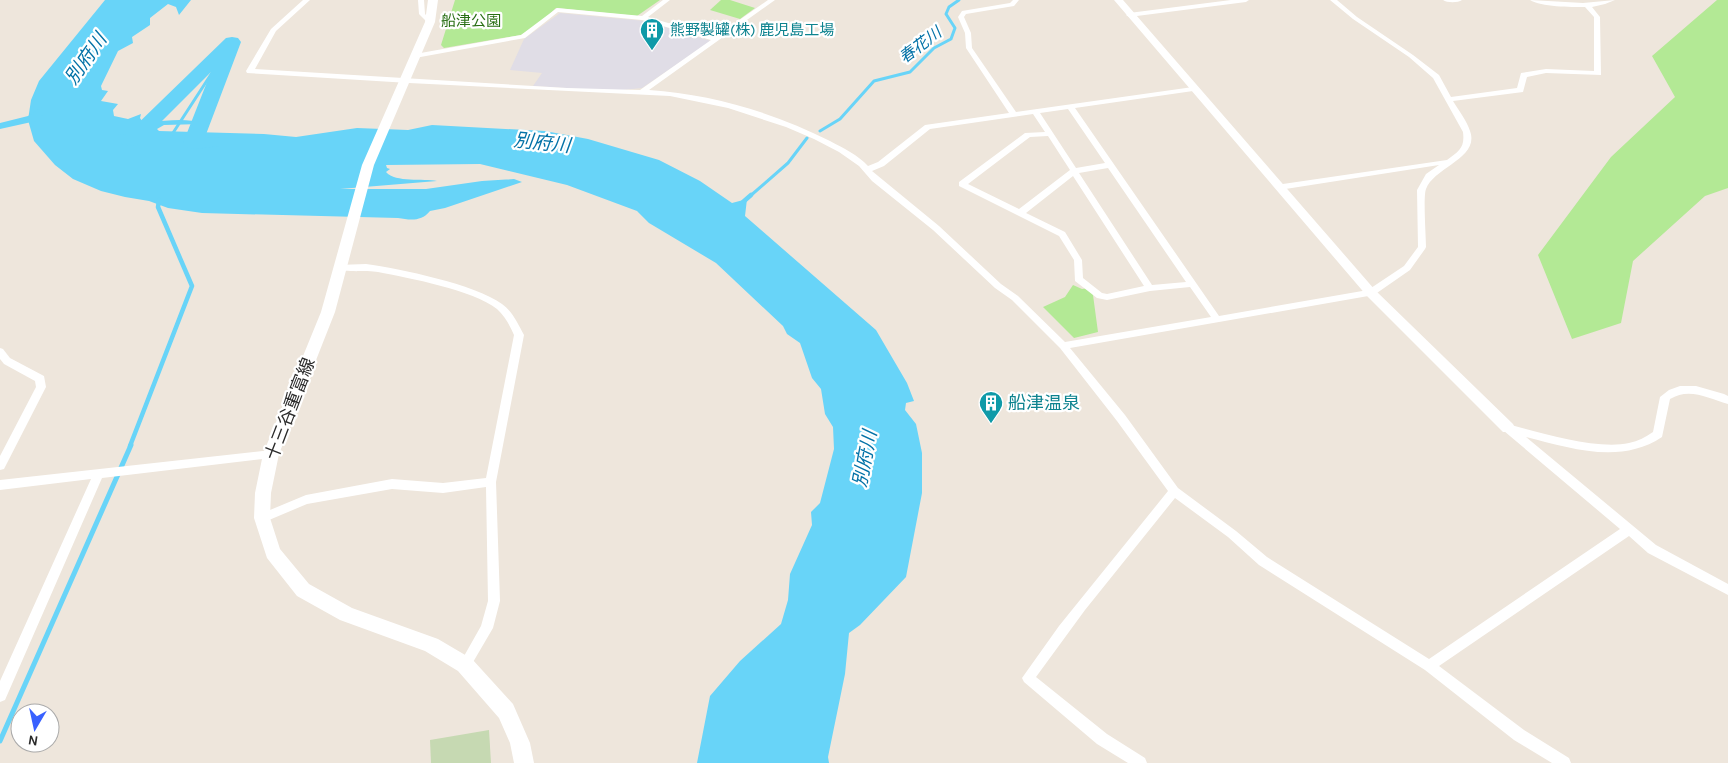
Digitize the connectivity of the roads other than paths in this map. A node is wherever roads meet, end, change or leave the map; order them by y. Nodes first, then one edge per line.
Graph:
1 (307, 0) edge
2 (421, 0) edge
3 (433, 0) edge
4 (667, 0) edge
5 (772, 0) edge
6 (1016, 0) edge
7 (1118, 0) edge
8 (1246, 0) edge
9 (1333, 0) edge
10 (1338, 0) edge
11 (1446, 0) edge
12 (1459, 0) edge
13 (1533, 0) edge
14 (1612, 0) edge
15 (1586, 4) junction
16 (1129, 15) junction
17 (642, 18) junction
18 (430, 22) junction
19 (717, 40) junction
20 (414, 56) junction
21 (403, 82) junction
22 (1193, 90) junction
23 (642, 92) junction
24 (1450, 99) junction
25 (1070, 106) junction
26 (1035, 111) junction
27 (1014, 114) junction
28 (1051, 134) junction
29 (1449, 162) junction
30 (1111, 165) junction
31 (869, 169) junction
32 (1074, 171) junction
33 (1279, 188) junction
34 (1020, 213) junction
35 (338, 268) junction
36 (1194, 284) junction
37 (1150, 288) junction
38 (1371, 293) junction
39 (1216, 318) junction
40 (1063, 346) junction
41 (0, 352) edge
42 (3, 363) edge
43 (1728, 400) edge
44 (1508, 428) junction
45 (271, 454) junction
46 (0, 466) edge
47 (104, 473) junction
48 (491, 482) junction
49 (0, 485) edge
50 (1174, 491) junction
51 (262, 518) junction
52 (1630, 529) junction
53 (1728, 590) edge
54 (465, 665) junction
55 (1429, 666) junction
56 (0, 696) edge
57 (524, 763) edge
58 (1140, 763) edge
59 (1564, 763) edge

1 - 21 street
2 - 18 street
3 - 18 main road, 十三谷重富線
4 - 17 street
5 - 19 street
6 - 27 street
7 - 16 street
8 - 16 street
9 - 10 street
9 - 24 street
11 - 12 street
13 - 15 street
14 - 15 street
15 - 24 street
16 - 22 street
17 - 19 street
17 - 20 street
18 - 20 main road, 十三谷重富線
19 - 23 street
20 - 21 main road, 十三谷重富線
21 - 23 street
21 - 35 main road, 十三谷重富線
22 - 25 street
22 - 33 street
23 - 31 street
24 - 29 street
25 - 26 street
25 - 30 street
26 - 27 street
26 - 28 street
27 - 31 street
28 - 32 street
28 - 34 street
29 - 33 street
29 - 38 street
30 - 32 street
30 - 36 street
31 - 40 street
32 - 34 street
32 - 37 street
33 - 38 street
34 - 37 street
35 - 45 main road, 十三谷重富線
35 - 48 street
36 - 37 street
36 - 39 street
38 - 39 street
38 - 44 street
39 - 40 street
40 - 50 street
41 - 42 street
42 - 46 street
43 - 44 street
44 - 52 street
45 - 47 street
45 - 51 main road, 十三谷重富線
47 - 49 street
47 - 56 street
48 - 51 street
48 - 54 street
50 - 55 street
50 - 58 street
51 - 54 main road, 十三谷重富線
52 - 53 street
52 - 55 street
54 - 57 main road, 十三谷重富線
55 - 59 street

